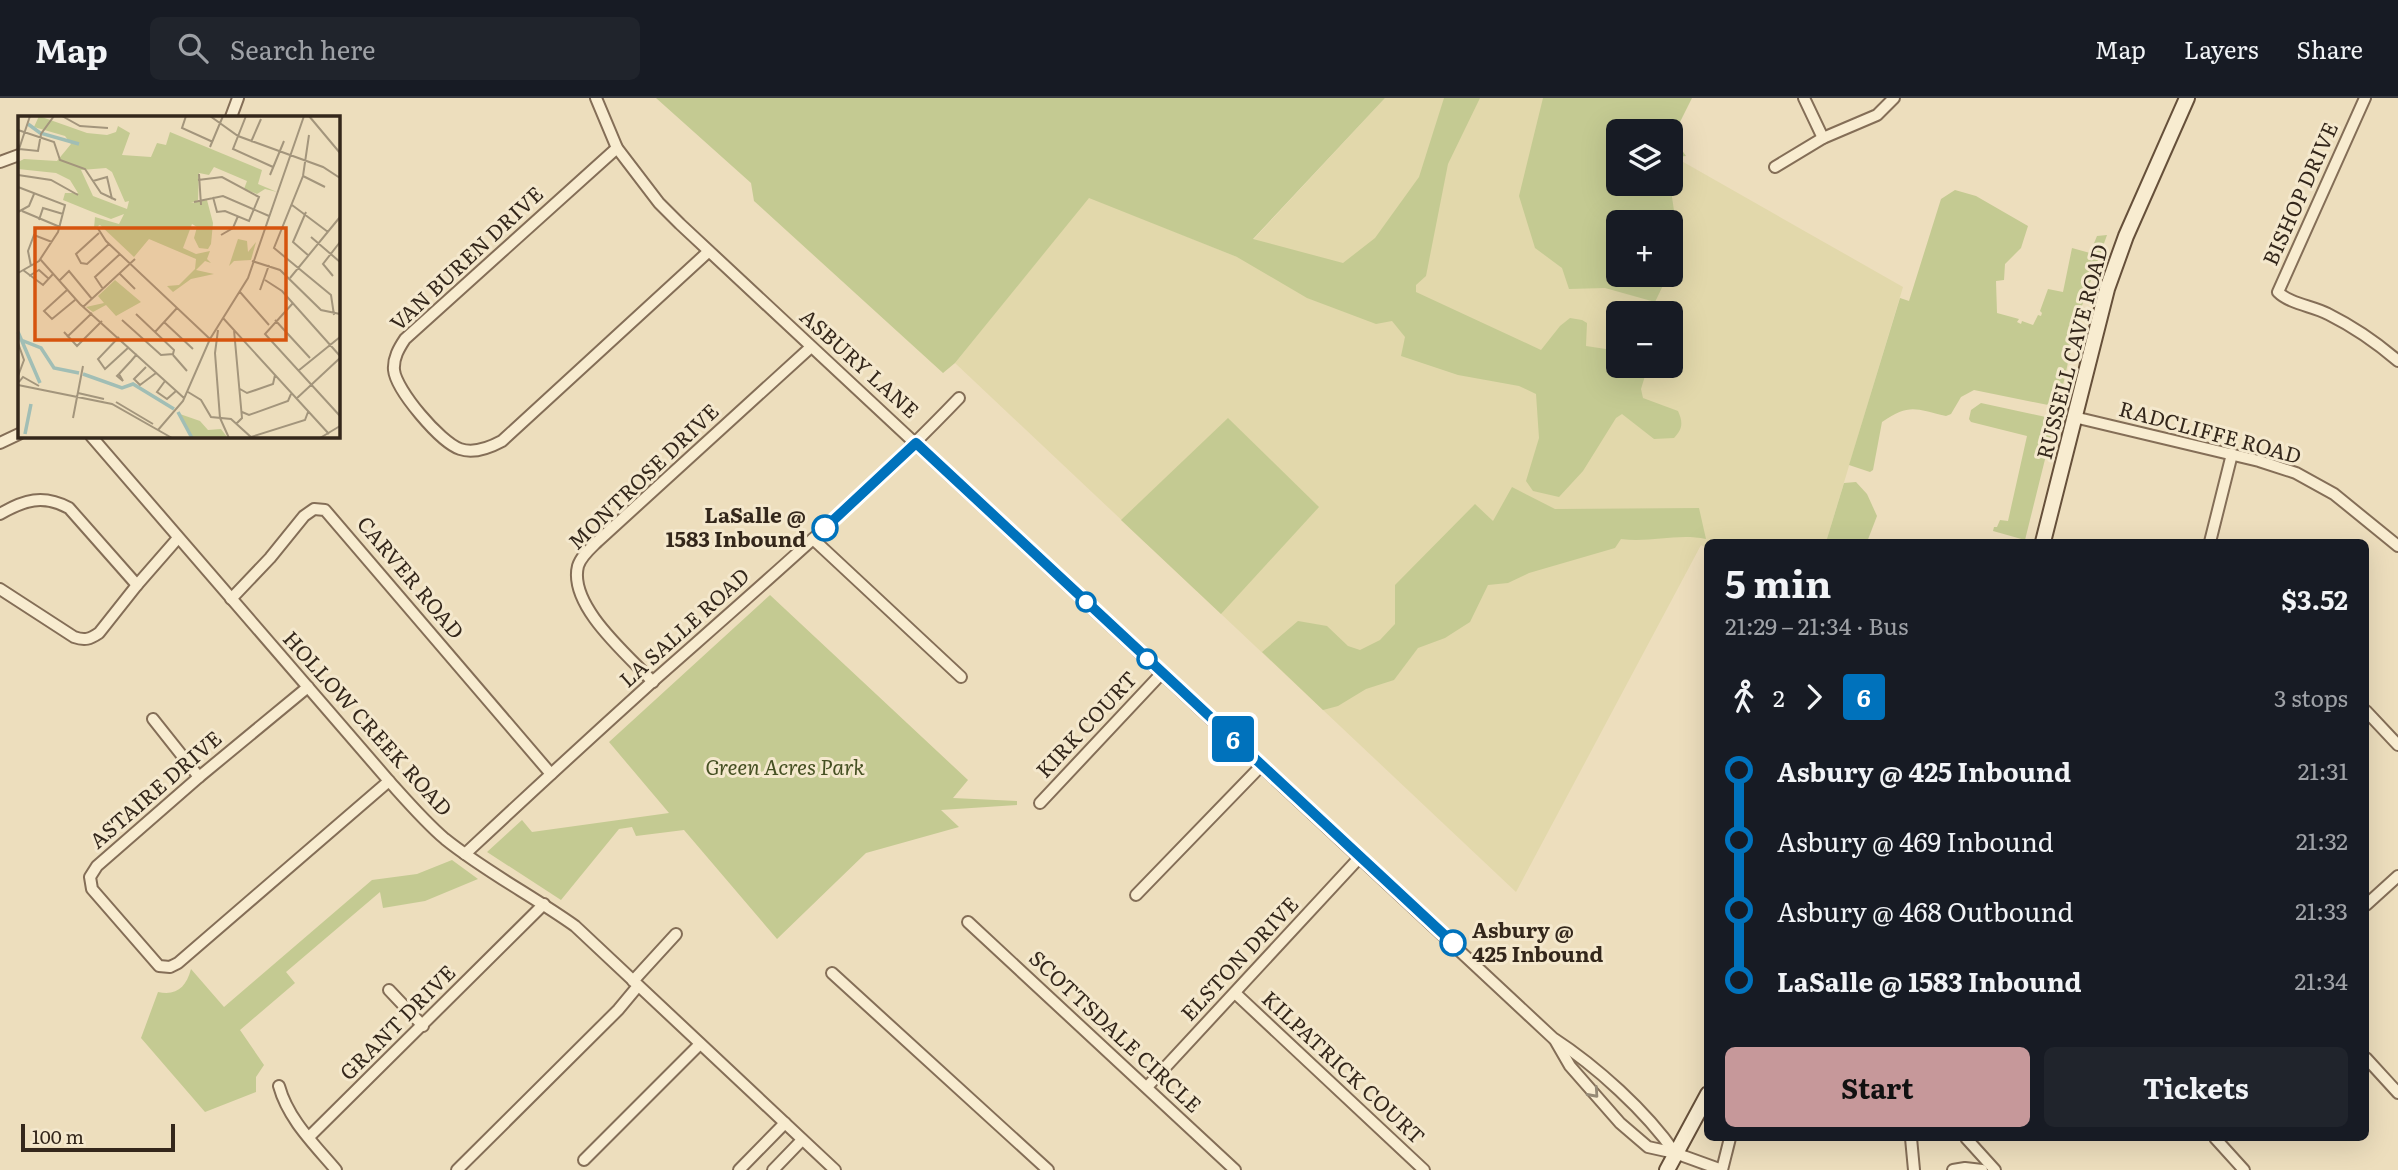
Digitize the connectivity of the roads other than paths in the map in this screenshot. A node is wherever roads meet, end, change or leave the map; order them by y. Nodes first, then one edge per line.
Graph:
1 (238, 98) edge
2 (596, 98) edge
3 (1804, 98) edge
4 (1895, 98) edge
5 (2187, 98) edge
6 (2365, 98) edge
7 (231, 116) edge
8 (1824, 138) junction
9 (617, 148) junction
10 (18, 155) edge
11 (0, 162) edge
12 (1775, 167) dead end
13 (708, 252) junction
14 (811, 347) junction
15 (2398, 360) edge
16 (959, 398) dead end
17 (2074, 417) junction
18 (18, 434) edge
19 (93, 438) edge
20 (0, 443) edge
21 (916, 443) junction
22 (2232, 454) junction
23 (0, 514) edge
24 (178, 538) junction
25 (813, 539) junction
26 (2044, 539) edge
27 (2211, 539) edge
28 (2398, 546) edge
29 (137, 585) junction
30 (0, 589) edge
31 (231, 599) junction
32 (1162, 673) junction
33 (961, 677) dead end
34 (653, 682) junction
35 (308, 687) junction
36 (2369, 715) edge
37 (153, 719) dead end
38 (2398, 745) edge
39 (1261, 766) junction
40 (551, 774) junction
41 (199, 777) junction
42 (389, 781) junction
43 (1040, 803) dead end
44 (465, 854) junction
45 (1360, 857) junction
46 (2398, 876) edge
47 (1136, 895) dead end
48 (2369, 902) edge
49 (544, 904) junction
50 (968, 922) dead end
51 (676, 934) dead end
52 (832, 973) dead end
53 (636, 983) junction
54 (389, 990) dead end
55 (1235, 993) junction
56 (423, 1026) junction
57 (1553, 1038) junction
58 (700, 1044) junction
59 (2369, 1061) edge
60 (279, 1086) dead end
61 (1147, 1087) junction
62 (2398, 1093) edge
63 (1704, 1101) edge
64 (785, 1123) junction
65 (309, 1137) junction
66 (803, 1140) junction
67 (1729, 1141) edge
68 (1911, 1141) edge
69 (1969, 1141) edge
70 (2218, 1141) edge
71 (1675, 1153) junction
72 (584, 1160) dead end
73 (336, 1170) edge
74 (457, 1170) edge
75 (739, 1170) edge
76 (773, 1170) edge
77 (835, 1170) edge
78 (1048, 1170) edge
79 (1235, 1170) edge
80 (1424, 1170) edge
81 (1667, 1170) edge
82 (1722, 1170) edge
83 (1914, 1170) edge
84 (1953, 1170) edge
85 (1982, 1170) edge
86 (1995, 1170) edge
87 (2244, 1170) edge

1 - 7 street
2 - 9 street, ASBURY LANE
3 - 8 street
4 - 8 street
5 - 17 main road, RUSSELL CAVE ROAD
6 - 15 street, BISHOP DRIVE
8 - 12 street
9 - 13 street, ASBURY LANE
9 - 13 street, VAN BUREN DRIVE
10 - 11 street
13 - 14 street, ASBURY LANE
14 - 21 street, ASBURY LANE
14 - 34 street, MONTROSE DRIVE
16 - 21 street, LA SALLE ROAD
17 - 22 street, RADCLIFFE ROAD
17 - 26 main road, RUSSELL CAVE ROAD
18 - 20 street
19 - 24 street, HOLLOW CREEK ROAD
21 - 25 street, LA SALLE ROAD
21 - 32 street, ASBURY LANE
22 - 27 street
22 - 28 street, RADCLIFFE ROAD
23 - 29 street
24 - 29 street
24 - 31 street, HOLLOW CREEK ROAD
25 - 33 street
25 - 34 street, LA SALLE ROAD
29 - 30 street
31 - 35 street, HOLLOW CREEK ROAD
31 - 40 street, CARVER ROAD
32 - 39 street, ASBURY LANE
32 - 43 street, KIRK COURT
34 - 40 street, LA SALLE ROAD
35 - 41 street, ASTAIRE DRIVE
35 - 42 street, HOLLOW CREEK ROAD
36 - 38 street
37 - 41 street
39 - 45 street, ASBURY LANE
39 - 47 street
40 - 44 street, LA SALLE ROAD
41 - 42 street, ASTAIRE DRIVE
42 - 44 street, HOLLOW CREEK ROAD
44 - 49 street, HOLLOW CREEK ROAD
45 - 55 street, ELSTON DRIVE
45 - 57 street, ASBURY LANE
46 - 48 street
49 - 53 street, HOLLOW CREEK ROAD
49 - 56 street, GRANT DRIVE
50 - 61 street, SCOTTSDALE CIRCLE
51 - 53 street
52 - 78 street
53 - 58 street, HOLLOW CREEK ROAD
53 - 74 street
54 - 56 street
55 - 61 street, ELSTON DRIVE
55 - 80 street, KILPATRICK COURT
56 - 65 street, GRANT DRIVE
57 - 71 street, ASBURY LANE
57 -> 71 street, ASBURY LANE
58 - 64 street, HOLLOW CREEK ROAD
58 - 72 street
59 - 62 street
60 - 65 street
61 - 79 street, SCOTTSDALE CIRCLE
63 - 71 main road
64 - 66 street, HOLLOW CREEK ROAD
64 - 75 street
65 - 73 street
66 - 76 street
66 - 77 street, HOLLOW CREEK ROAD
67 - 82 street
68 - 83 street
69 - 86 street
70 - 87 street
71 - 81 main road
71 - 82 street
84 - 85 street

